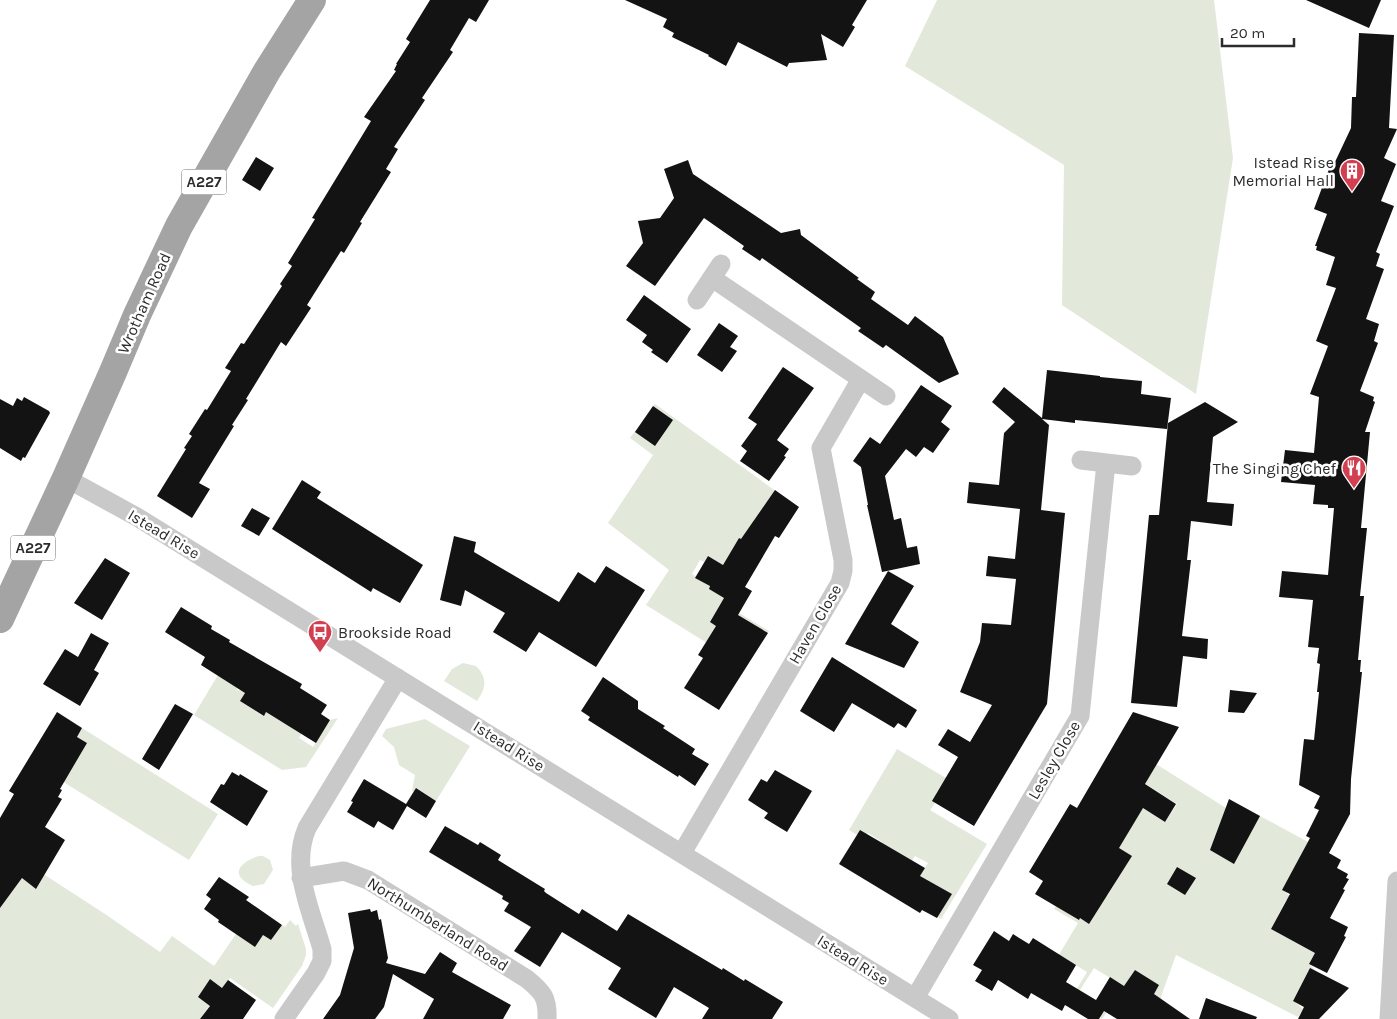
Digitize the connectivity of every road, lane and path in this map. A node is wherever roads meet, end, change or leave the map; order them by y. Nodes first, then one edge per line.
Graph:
1 (312, 0) edge
2 (697, 300) dead end
3 (861, 379) junction
4 (886, 396) dead end
5 (1081, 460) dead end
6 (1106, 463) junction
7 (1132, 466) dead end
8 (66, 478) junction
9 (0, 619) edge
10 (398, 678) junction
11 (682, 853) junction
12 (301, 878) junction
13 (1397, 881) edge
14 (915, 998) junction
15 (284, 1019) edge
16 (547, 1019) edge
17 (949, 1019) edge
18 (1388, 1019) edge

1 - 8 main road, Wrotham Road / A227
2 - 3 street
3 - 4 street
3 - 11 street, Haven Close
5 - 6 street
6 - 7 street
6 - 14 street, Lesley Close
8 - 9 main road, Wrotham Road / A227
8 - 10 street, Istead Rise
10 - 11 street, Istead Rise
10 - 12 street
11 - 14 street, Istead Rise
12 - 15 street
12 - 16 street, Northumberland Road
13 - 18 street
14 - 17 street, Istead Rise

